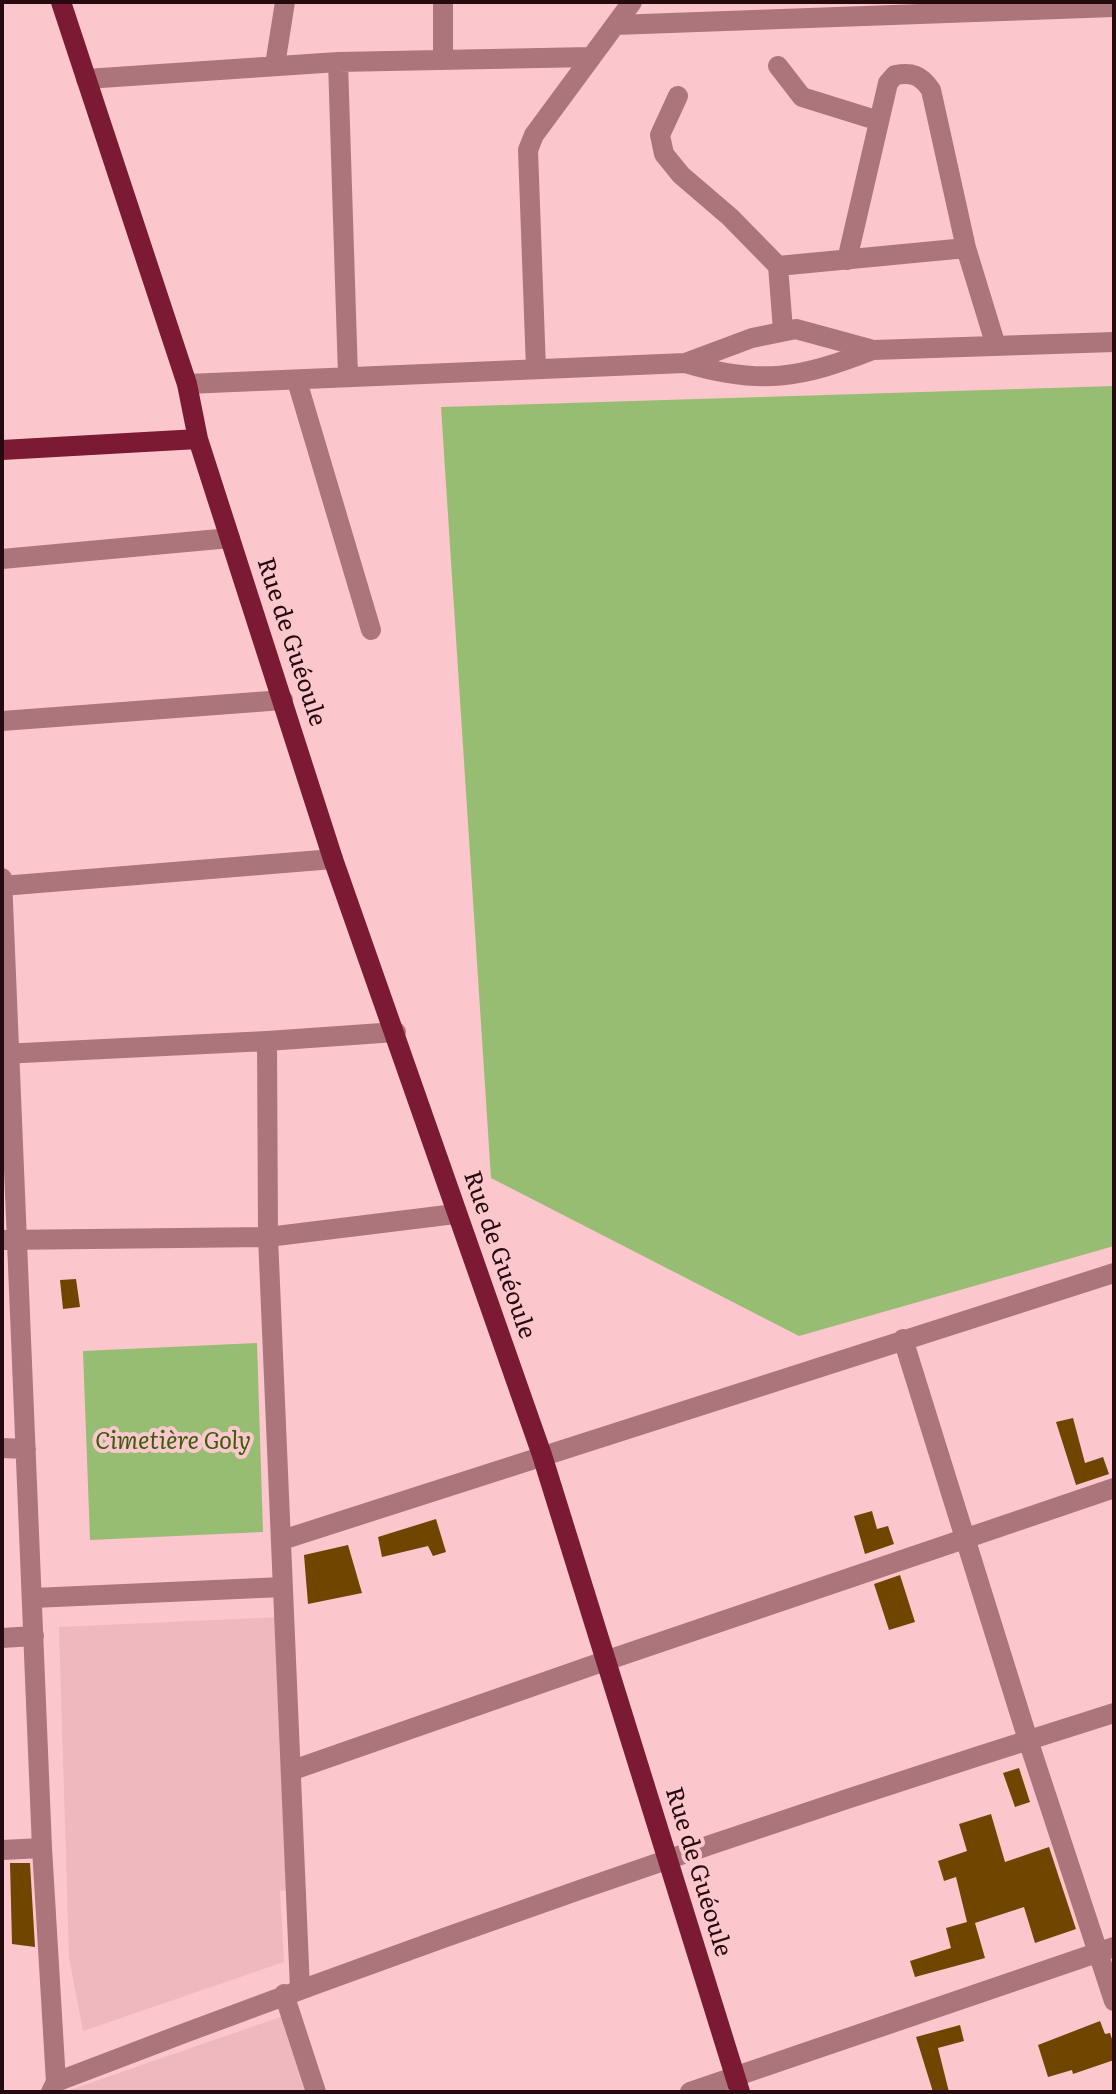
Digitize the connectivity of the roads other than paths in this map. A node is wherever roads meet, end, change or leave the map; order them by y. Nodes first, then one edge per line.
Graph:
1 (61, 2) edge
2 (285, 2) edge
3 (443, 2) edge
4 (632, 2) edge
5 (1114, 7) edge
6 (904, 9) edge
7 (615, 25) junction
8 (591, 57) junction
9 (443, 60) junction
10 (338, 62) junction
11 (275, 65) junction
12 (778, 66) dead end
13 (86, 79) junction
14 (678, 96) dead end
15 (879, 121) junction
16 (966, 248) junction
17 (847, 260) junction
18 (778, 266) junction
19 (783, 330) junction
20 (1114, 342) edge
21 (996, 346) junction
22 (873, 350) junction
23 (685, 363) junction
24 (536, 369) junction
25 (348, 376) junction
26 (297, 381) junction
27 (187, 384) junction
28 (198, 439) junction
29 (2, 450) edge
30 (230, 538) junction
31 (2, 559) edge
32 (371, 630) dead end
33 (283, 700) junction
34 (2, 721) edge
35 (333, 859) junction
36 (2, 878) edge
37 (2, 886) edge
38 (396, 1032) junction
39 (267, 1041) junction
40 (6, 1054) edge
41 (455, 1214) junction
42 (268, 1237) junction
43 (9, 1239) edge
44 (1114, 1273) edge
45 (903, 1339) junction
46 (2, 1448) edge
47 (26, 1449) junction
48 (542, 1455) junction
49 (1114, 1488) edge
50 (965, 1538) junction
51 (282, 1540) junction
52 (283, 1587) junction
53 (33, 1598) junction
54 (34, 1636) junction
55 (2, 1638) edge
56 (605, 1661) junction
57 (1114, 1713) edge
58 (1028, 1740) junction
59 (293, 1770) junction
60 (42, 1848) junction
61 (2, 1850) edge
62 (667, 1858) junction
63 (1106, 1949) edge
64 (292, 1992) junction
65 (1114, 2001) edge
66 (737, 2085) edge
67 (53, 2087) edge
68 (316, 2092) edge
69 (690, 2092) edge

1 - 13 main road, Rue de Guéoule
2 - 11 street
3 - 9 street
4 - 7 street
5 - 6 street
6 - 7 street
7 - 8 street
8 - 9 street
8 - 24 street
9 - 10 street
10 - 11 street
10 - 25 street
11 - 13 street
12 - 15 street
13 - 27 main road, Rue de Guéoule
14 - 18 street
15 - 16 street
15 - 17 street
16 - 17 street
16 - 21 street
17 - 18 street
18 - 19 street
19 - 22 street
19 - 23 street
20 - 21 street
21 - 22 street
22 - 23 street
23 - 24 street
24 - 25 street
25 - 26 street
26 - 27 street
26 - 32 street
27 - 28 main road, Rue de Guéoule
28 - 29 main road
28 - 30 main road, Rue de Guéoule
30 - 31 street
30 - 33 main road, Rue de Guéoule
33 - 34 street
33 - 35 main road, Rue de Guéoule
35 - 37 street
35 - 38 main road, Rue de Guéoule
36 - 37 street
37 - 40 street
38 - 39 street
38 - 41 main road, Rue de Guéoule
39 - 40 street
39 - 42 street
40 - 43 street
41 - 42 street
41 - 48 main road, Rue de Guéoule
42 - 43 street
42 - 51 street
43 - 47 street
44 - 45 street
45 - 48 street
45 - 50 street
46 - 47 street
47 - 53 street
48 - 51 street
48 - 56 main road, Rue de Guéoule
49 - 50 street
50 - 56 street
50 - 58 street
51 - 52 street
52 - 53 street
52 - 59 street
53 - 54 street
54 - 55 street
54 - 60 street
56 - 59 street
56 - 62 main road, Rue de Guéoule
57 - 58 street
58 - 62 street
58 - 63 street
59 - 64 street
60 - 61 street
60 - 67 street
62 - 64 street
62 - 66 main road, Rue de Guéoule
63 - 65 street
63 - 66 street
64 - 67 street
64 - 68 street
66 - 69 street

